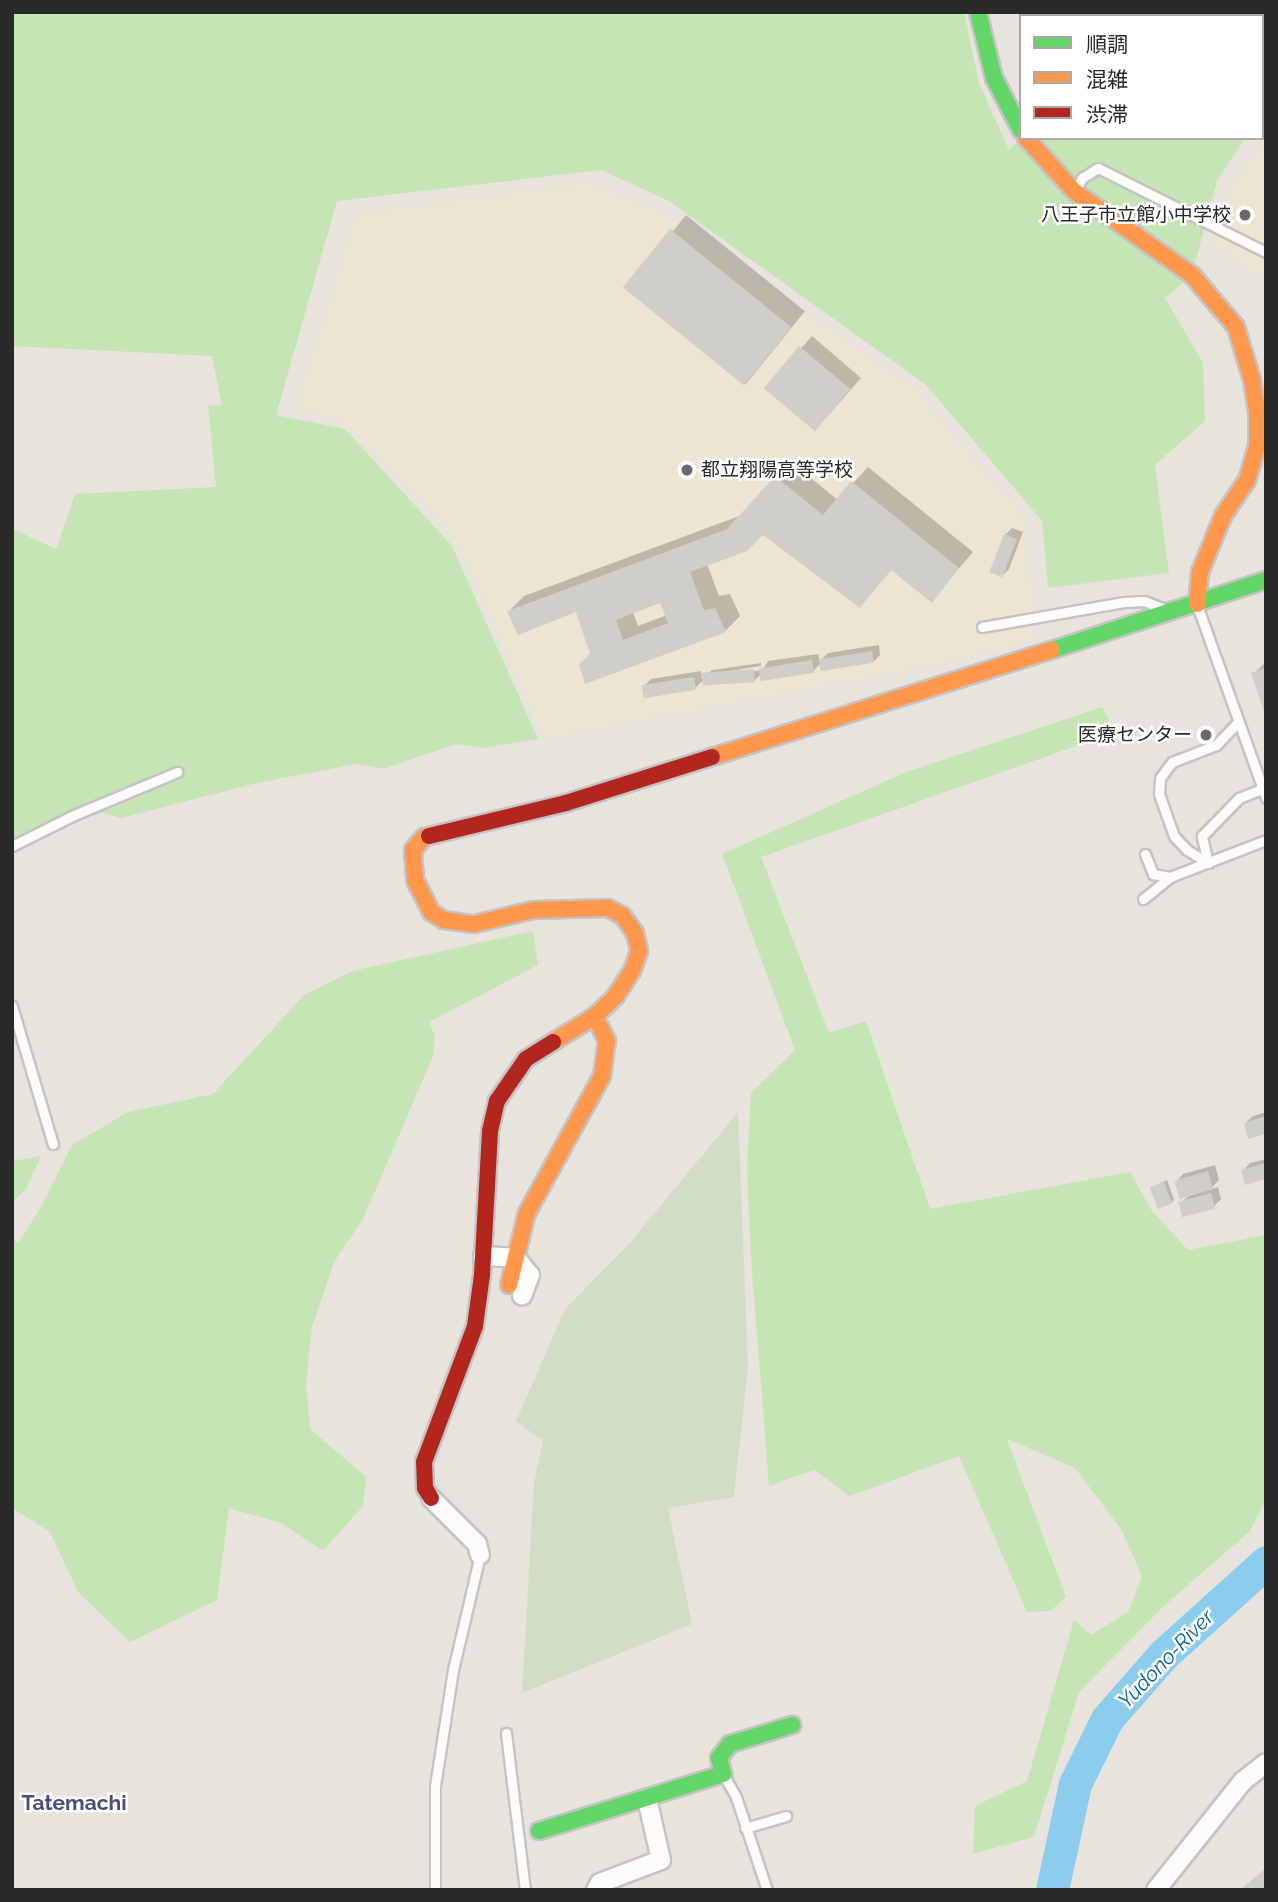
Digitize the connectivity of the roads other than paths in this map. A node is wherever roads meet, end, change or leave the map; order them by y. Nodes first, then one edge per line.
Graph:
1 (978, 12) edge
2 (1019, 126) edge
3 (1028, 140) edge
4 (1075, 192) junction
5 (1266, 252) edge
6 (1266, 580) edge
7 (1197, 604) junction
8 (1172, 613) junction
9 (982, 627) dead end
10 (1238, 722) junction
11 (177, 772) dead end
12 (1265, 791) edge
13 (1266, 840) edge
14 (12, 846) edge
15 (1145, 854) dead end
16 (1208, 863) junction
17 (1170, 877) junction
18 (1143, 899) dead end
19 (12, 1006) edge
20 (595, 1016) junction
21 (53, 1144) dead end
22 (483, 1256) junction
23 (516, 1258) junction
24 (515, 1291) dead end
25 (431, 1498) joint
26 (480, 1555) joint
27 (792, 1725) dead end
28 (506, 1733) dead end
29 (1266, 1763) edge
30 (723, 1774) junction
31 (647, 1799) junction
32 (786, 1816) dead end
33 (745, 1828) junction
34 (539, 1831) dead end
35 (435, 1890) edge
36 (525, 1890) edge
37 (596, 1890) edge
38 (767, 1890) edge
39 (1156, 1890) edge

1 - 2 street
3 - 4 street
4 - 5 lane
4 - 7 street
6 - 7 street
7 - 8 street
7 - 10 lane
8 - 9 lane
8 - 20 street
10 - 12 lane
10 - 16 lane
11 - 14 lane
12 - 16 lane
13 - 16 lane
15 - 17 lane
16 - 17 lane
17 - 18 lane
19 - 21 lane
20 - 22 street
20 - 23 street
22 - 23 street
22 - 25 street
23 - 24 street
25 - 26 street
26 - 35 lane
27 - 30 street
28 - 36 lane
29 - 39 street
30 - 31 street
30 - 33 lane
31 - 34 street
31 - 37 street
32 - 33 lane
33 - 38 lane

